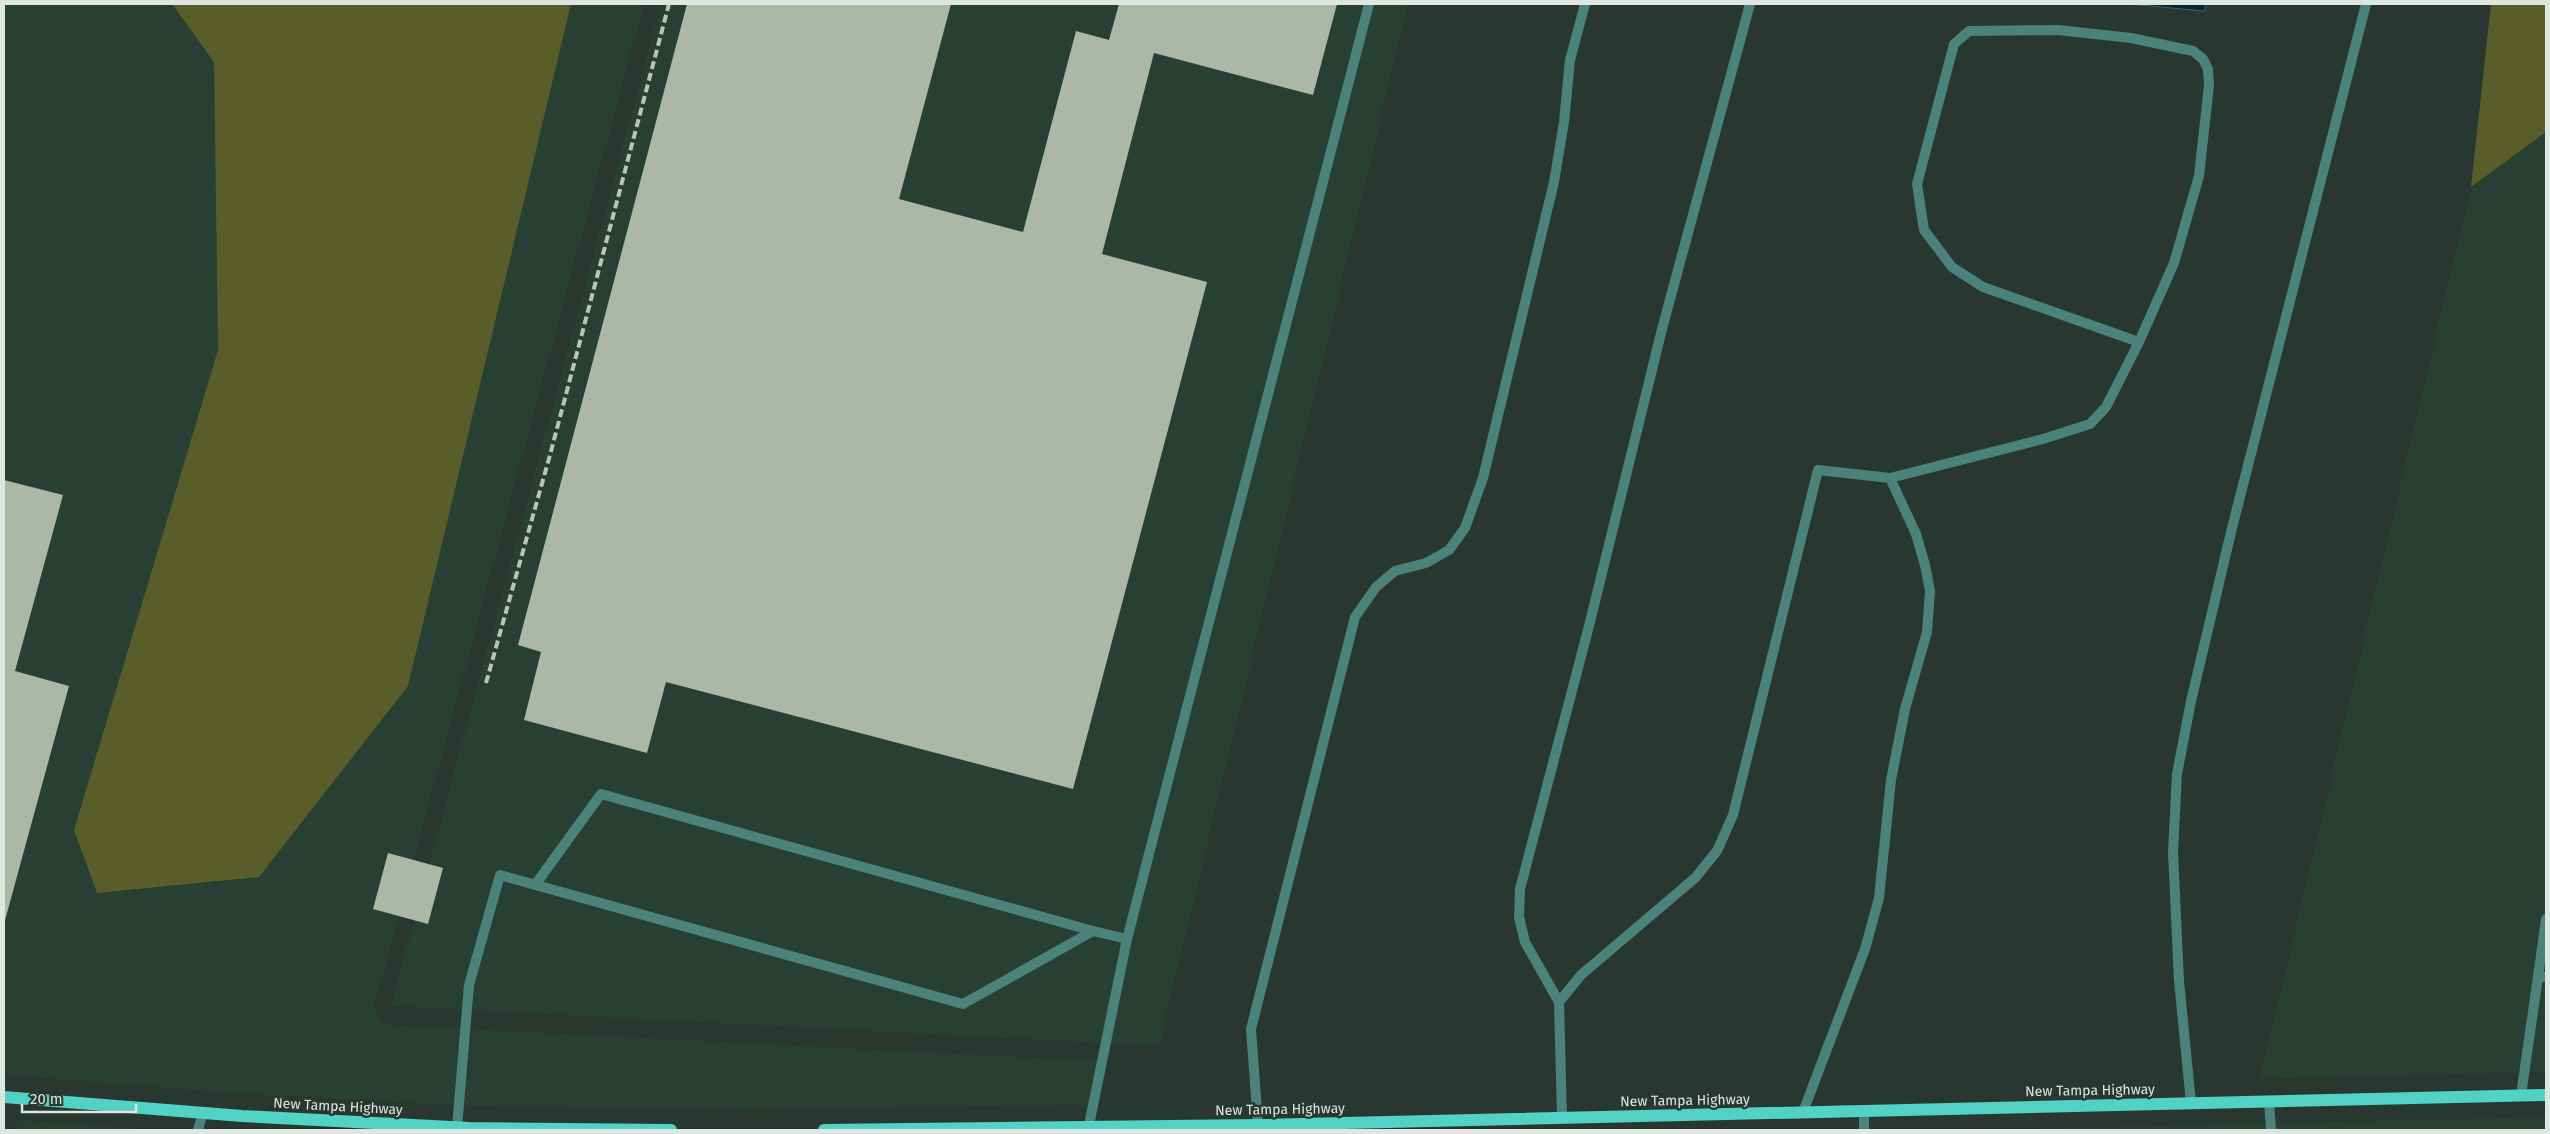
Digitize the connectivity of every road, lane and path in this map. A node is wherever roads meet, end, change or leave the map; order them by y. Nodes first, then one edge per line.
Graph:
1 (1369, 4) edge
2 (1585, 4) edge
3 (1750, 4) edge
4 (2366, 4) edge
5 (2139, 342) junction
6 (1890, 478) junction
7 (535, 885) junction
8 (2546, 920) edge
9 (1093, 931) junction
10 (1127, 939) junction
11 (2542, 977) edge
12 (1559, 1002) junction
13 (2521, 1095) junction
14 (2546, 1095) edge
15 (4, 1097) edge
16 (2269, 1101) junction
17 (2191, 1103) junction
18 (1864, 1111) junction
19 (202, 1112) junction
20 (1802, 1112) junction
21 (1562, 1117) junction
22 (1258, 1125) junction
23 (456, 1127) junction
24 (1089, 1128) edge
25 (198, 1130) edge
26 (575, 1130) edge
27 (670, 1130) edge
28 (824, 1130) edge
29 (1864, 1130) edge
30 (2271, 1130) edge

1 - 10 lane
2 - 22 lane
3 - 12 lane
4 - 17 lane
5 - 5 lane
5 - 6 lane
6 - 12 lane
6 - 20 lane
7 - 9 lane
7 - 9 lane
7 - 23 lane
8 - 11 lane
9 - 10 lane
10 - 24 lane
11 - 13 lane
12 - 21 lane
13 - 14 main road, New Tampa Highway
13 - 16 main road, New Tampa Highway
15 - 19 main road, New Tampa Highway
16 - 17 main road, New Tampa Highway
16 - 30 lane
17 - 18 main road, New Tampa Highway
18 - 20 main road, New Tampa Highway
18 - 29 lane
19 - 23 main road, New Tampa Highway
19 - 25 lane
20 - 21 main road, New Tampa Highway
21 - 22 main road, New Tampa Highway
22 - 24 main road, New Tampa Highway
23 - 26 main road, New Tampa Highway
24 - 28 main road, New Tampa Highway
26 - 27 main road, New Tampa Highway

